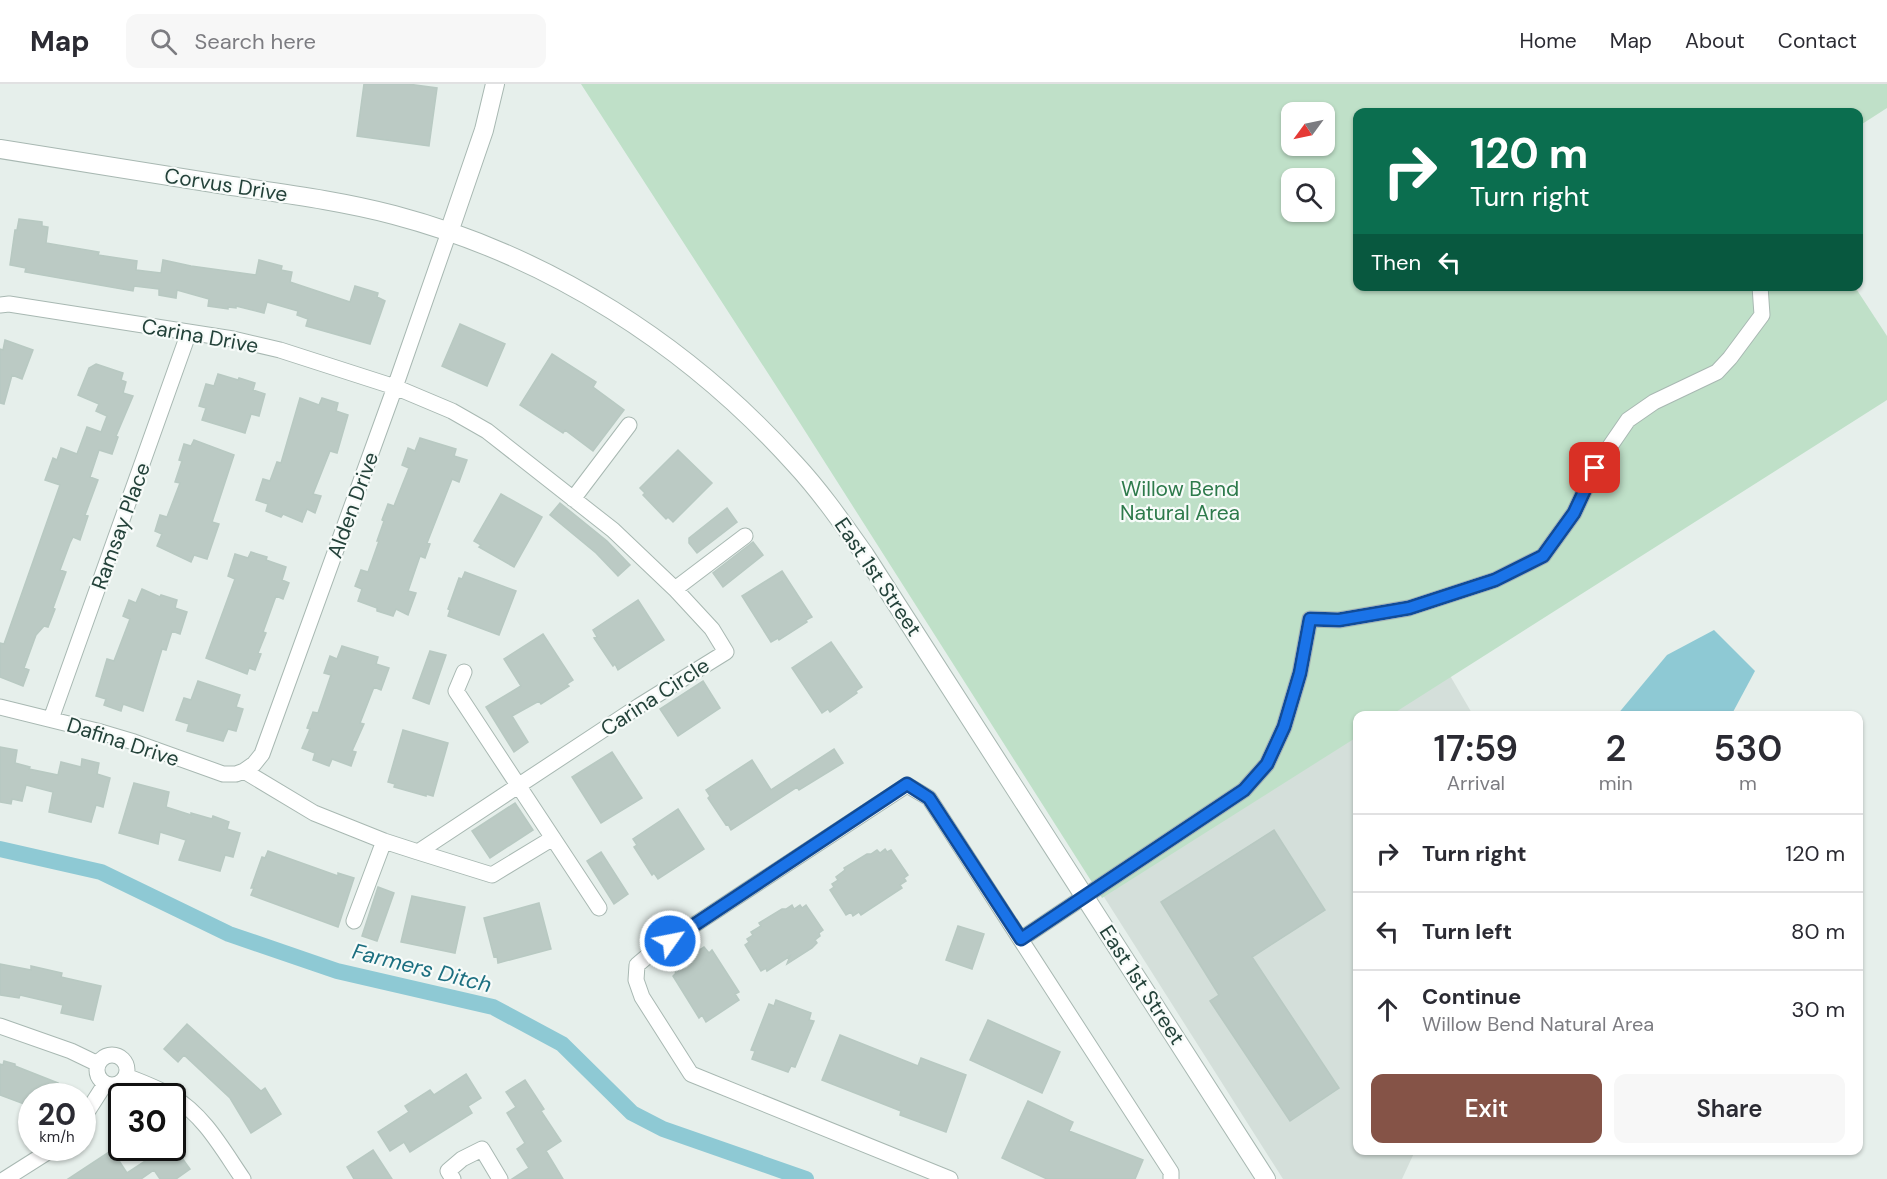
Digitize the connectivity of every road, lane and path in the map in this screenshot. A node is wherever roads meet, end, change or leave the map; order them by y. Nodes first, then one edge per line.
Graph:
1 (495, 84) edge
2 (0, 149) edge
3 (449, 232) junction
4 (1760, 291) edge
5 (0, 305) edge
6 (189, 332) junction
7 (395, 387) junction
8 (629, 425) dead end
9 (573, 499) junction
10 (745, 536) dead end
11 (675, 589) junction
12 (464, 672) dead end
13 (0, 707) edge
14 (51, 719) junction
15 (244, 771) junction
16 (519, 785) junction
17 (554, 838) junction
18 (384, 841) junction
19 (418, 852) junction
20 (1085, 897) junction
21 (599, 908) dead end
22 (354, 921) dead end
23 (1021, 939) junction
24 (0, 1026) edge
25 (98, 1064) junction
26 (126, 1076) junction
27 (105, 1084) junction
28 (96, 1098) edge
29 (33, 1161) edge
30 (5, 1179) edge
31 (243, 1179) edge
32 (453, 1179) edge
33 (500, 1179) edge
34 (950, 1179) edge
35 (1171, 1179) edge
36 (1266, 1179) edge

1 - 3 street
2 - 3 street, Corvus Drive
3 - 7 street, Alden Drive
3 - 20 street, East 1st Street
4 - 20 street
5 - 6 street, Carina Drive
6 - 7 street, Carina Drive
6 - 14 street, Ramsay Place
7 - 9 street, Carina Circle
7 - 15 street, Alden Drive
8 - 9 street
9 - 11 street, Carina Circle
10 - 11 street
11 - 16 street, Carina Circle
12 - 16 street
13 - 14 street, Dafina Drive
14 - 15 street, Dafina Drive
15 - 18 street
16 - 17 street
16 - 19 street, Carina Circle
17 - 19 street
17 - 21 street
18 - 19 street
18 - 22 street
20 - 23 street
20 - 36 street, East 1st Street
23 - 34 street
23 - 35 street
24 - 25 street
25 - 26 street
25 - 27 street
26 - 27 street
26 - 31 street
27 - 28 street
29 - 30 street
32 - 33 street

